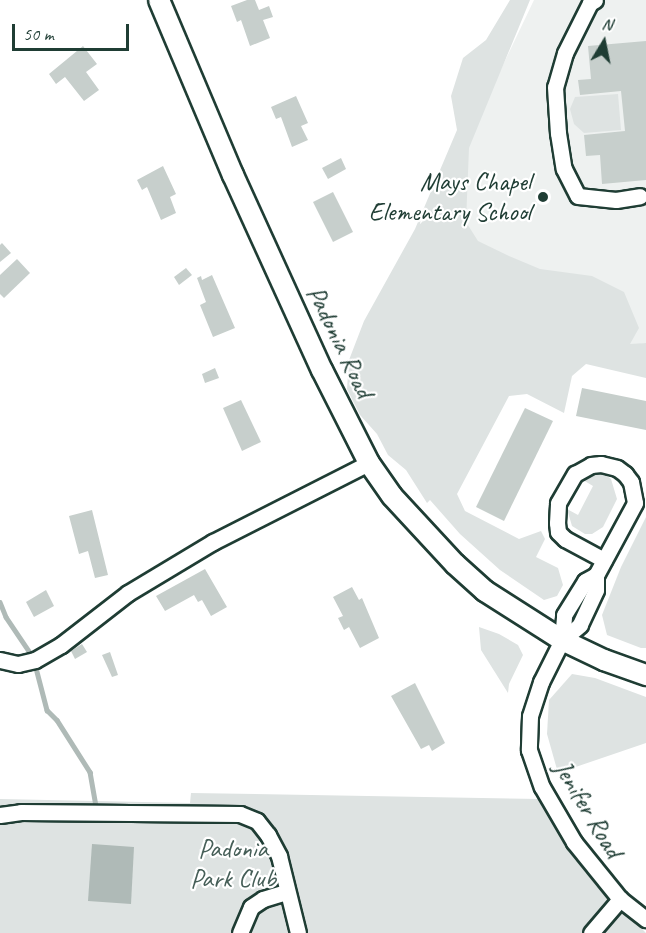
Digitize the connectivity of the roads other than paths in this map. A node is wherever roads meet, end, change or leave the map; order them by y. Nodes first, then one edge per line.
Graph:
1 (159, 0) edge
2 (596, 0) edge
3 (640, 196) dead end
4 (369, 463) junction
5 (640, 502) edge
6 (604, 560) junction
7 (562, 640) junction
8 (0, 660) edge
9 (646, 675) edge
10 (0, 814) edge
11 (286, 892) junction
12 (620, 899) junction
13 (646, 919) edge
14 (240, 933) edge
15 (298, 933) edge
16 (591, 933) edge

1 - 4 main road, Padonia Road
2 - 3 street
4 - 7 main road, Padonia Road
4 - 8 street
5 - 6 street
5 - 6 street
6 - 7 street, Jenifer Road
7 - 9 main road, Padonia Road
7 - 12 street, Jenifer Road
10 - 11 street
11 - 14 street
11 - 15 street
12 - 13 street, Jenifer Road
12 - 16 street

